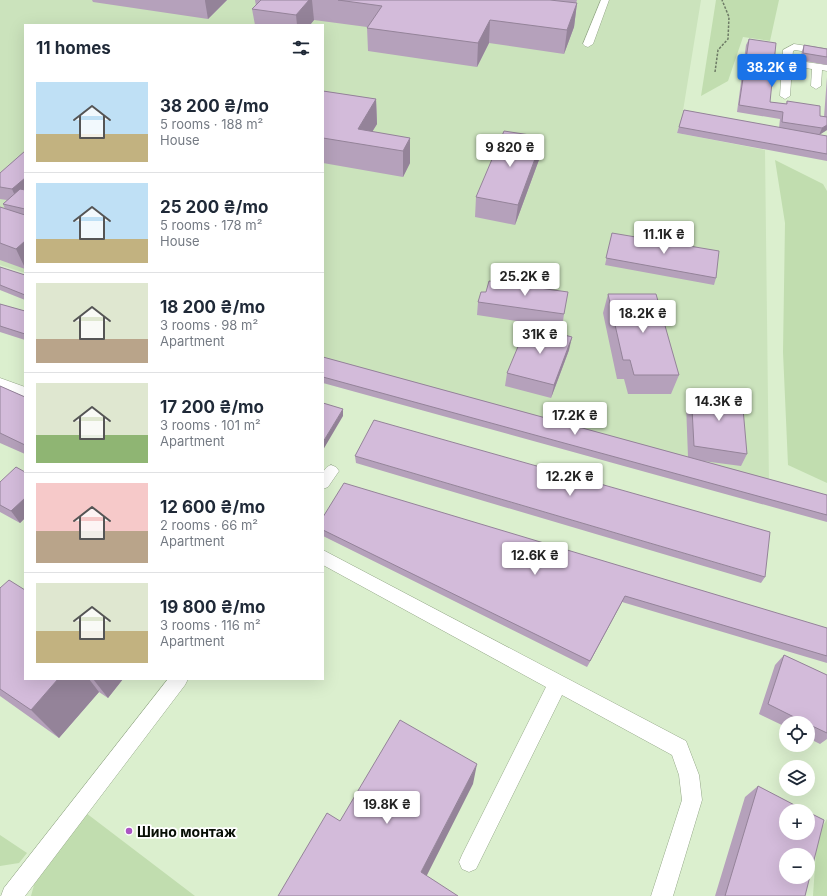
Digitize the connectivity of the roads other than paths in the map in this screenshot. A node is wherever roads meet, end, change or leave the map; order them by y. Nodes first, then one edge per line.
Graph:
1 (605, 0) edge
2 (588, 44) dead end
3 (827, 52) edge
4 (787, 62) junction
5 (822, 68) edge
6 (816, 86) dead end
7 (785, 96) dead end
8 (0, 383) edge
9 (24, 393) edge
10 (324, 558) edge
11 (178, 680) edge
12 (558, 683) junction
13 (469, 862) dead end
14 (12, 896) edge
15 (662, 896) edge

1 - 2 lane
3 - 4 lane
4 - 5 lane
4 - 7 lane
5 - 6 lane
8 - 9 lane
10 - 12 lane
11 - 14 lane
12 - 13 lane
12 - 15 lane

